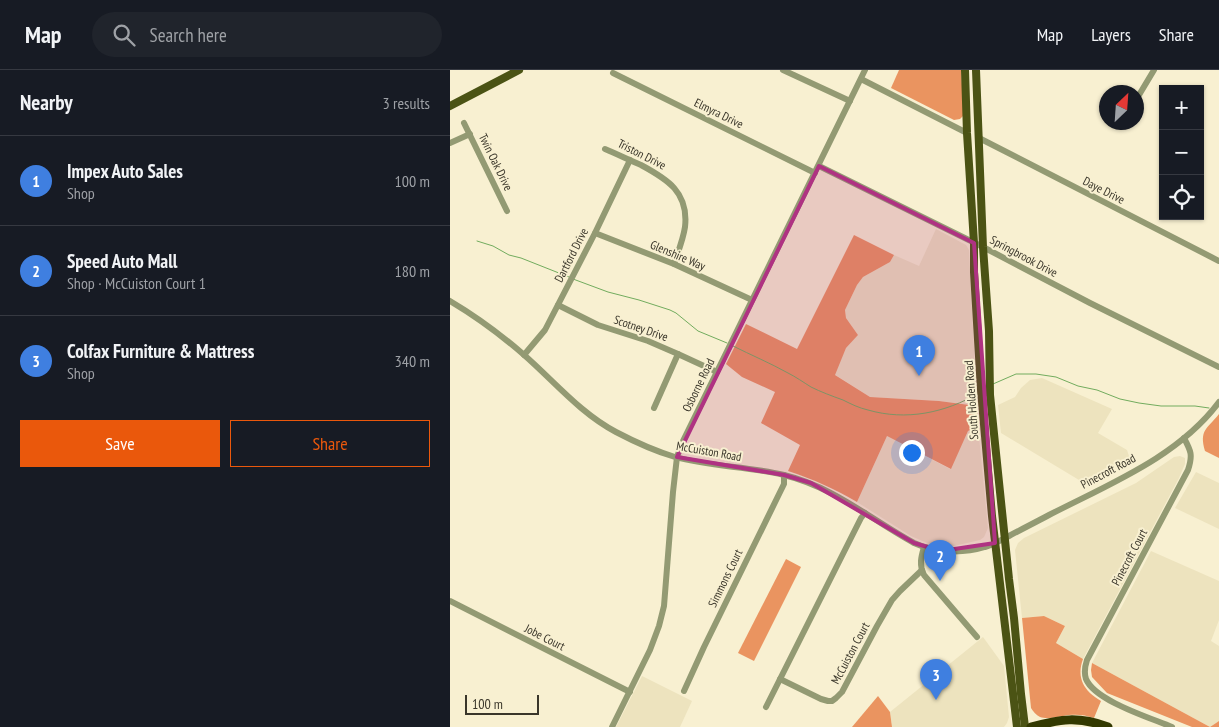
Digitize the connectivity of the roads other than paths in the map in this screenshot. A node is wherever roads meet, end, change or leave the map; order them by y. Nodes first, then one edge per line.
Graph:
1 (519, 70) edge
2 (783, 70) edge
3 (866, 70) edge
4 (965, 70) edge
5 (976, 70) edge
6 (1154, 70) edge
7 (613, 73) dead end
8 (861, 79) junction
9 (1144, 87) edge
10 (850, 101) junction
11 (450, 106) edge
12 (464, 122) dead end
13 (967, 132) junction
14 (470, 134) junction
15 (979, 138) junction
16 (450, 143) edge
17 (605, 148) dead end
18 (630, 160) junction
19 (819, 166) junction
20 (816, 173) junction
21 (507, 210) dead end
22 (594, 233) junction
23 (974, 243) junction
24 (984, 247) junction
25 (1219, 261) edge
26 (674, 264) junction
27 (752, 300) junction
28 (450, 301) edge
29 (558, 304) junction
30 (678, 354) junction
31 (524, 355) junction
32 (1219, 367) edge
33 (717, 372) junction
34 (1219, 402) edge
35 (654, 408) dead end
36 (1184, 438) junction
37 (677, 457) junction
38 (784, 474) junction
39 (865, 513) junction
40 (1005, 538) junction
41 (995, 543) junction
42 (924, 547) junction
43 (922, 570) junction
44 (450, 602) edge
45 (977, 637) dead end
46 (780, 679) junction
47 (684, 691) dead end
48 (630, 692) junction
49 (766, 707) dead end
50 (612, 727) edge
51 (1018, 727) edge
52 (1025, 727) edge
53 (1031, 727) edge
54 (1108, 727) edge
55 (1172, 727) edge

1 - 11 main road
2 - 10 street
3 - 8 street, Osborne Road
4 - 13 main road, South Holden Road
5 - 15 main road, South Holden Road
6 - 9 street
7 - 20 street, Elmyra Drive
8 - 10 street, Osborne Road
8 - 13 street
10 - 19 street, Osborne Road
12 - 14 street, Twin Oak Drive
13 - 23 main road, South Holden Road
14 - 16 street
14 - 21 street, Twin Oak Drive
15 - 24 main road, South Holden Road
15 - 25 street, Daye Drive
17 - 18 street, Triston Drive
18 - 22 street, Dartford Drive
18 - 26 street, Triston Drive
19 - 20 street, Osborne Road
19 - 23 street, Springbrook Drive
20 - 27 street, Osborne Road
22 - 26 street, Glenshire Way
22 - 29 street, Dartford Drive
23 - 24 street, Springbrook Drive
23 - 41 main road, South Holden Road
24 - 32 street, Springbrook Drive
24 - 40 main road, South Holden Road
26 - 27 street, Glenshire Way
27 - 33 street, Osborne Road
28 - 31 street, McCuiston Road
29 - 30 street, Scotney Drive
29 - 31 street, Dartford Drive
30 - 33 street, Scotney Drive
30 - 35 street
31 - 37 street, McCuiston Road
33 - 37 street, Osborne Road
34 - 36 street, Pinecroft Road
36 - 40 street, Pinecroft Road
36 - 55 street, Pinecroft Court
37 - 38 street, McCuiston Road
37 - 48 street, Osborne Road
38 - 39 street, McCuiston Road
38 - 47 street, Simmons Court
39 - 42 street, McCuiston Road
39 - 46 street
40 - 41 street, Pinecroft Road
40 - 52 main road, South Holden Road
41 - 42 street, McCuiston Road
41 - 51 main road, South Holden Road
42 - 43 street
43 - 45 street
43 - 46 street, McCuiston Court
44 - 48 street, Jobe Court
46 - 49 street
48 - 50 street, Osborne Road
53 - 54 highway

